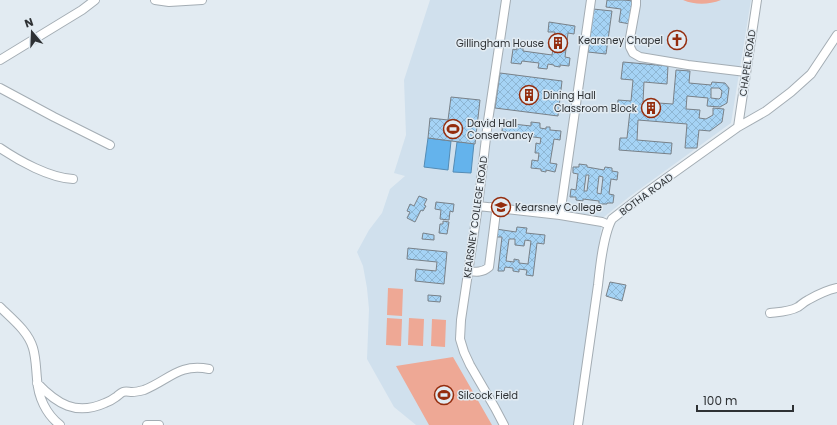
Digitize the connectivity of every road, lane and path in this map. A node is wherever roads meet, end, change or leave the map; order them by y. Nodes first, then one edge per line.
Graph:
1 (95, 0) edge
2 (155, 0) edge
3 (202, 0) edge
4 (506, 0) edge
5 (591, 0) edge
6 (636, 0) edge
7 (757, 0) edge
8 (837, 35) edge
9 (0, 60) edge
10 (746, 72) junction
11 (0, 88) edge
12 (738, 127) junction
13 (110, 145) dead end
14 (0, 148) edge
15 (74, 179) dead end
16 (478, 206) junction
17 (492, 207) junction
18 (560, 215) junction
19 (605, 224) junction
20 (468, 271) junction
21 (837, 288) edge
22 (0, 307) edge
23 (770, 313) dead end
24 (209, 369) dead end
25 (37, 383) junction
26 (60, 425) edge
27 (147, 425) edge
28 (159, 425) edge
29 (504, 425) edge
30 (578, 425) edge

1 - 9 street
2 - 3 street
4 - 16 street, KEARSNEY COLLEGE ROAD
5 - 18 street
6 - 10 street
7 - 10 street, CHAPEL ROAD
8 - 12 street, BOTHA ROAD
10 - 12 street, CHAPEL ROAD
11 - 13 street
12 - 19 street, BOTHA ROAD
14 - 15 street
16 - 17 street
16 - 20 street, KEARSNEY COLLEGE ROAD
17 - 18 street
17 - 20 street
18 - 19 street
19 - 30 street, BOTHA ROAD
20 - 29 street, KEARSNEY COLLEGE ROAD
21 - 23 street
22 - 25 street
24 - 25 street
25 - 26 street
27 - 28 street

